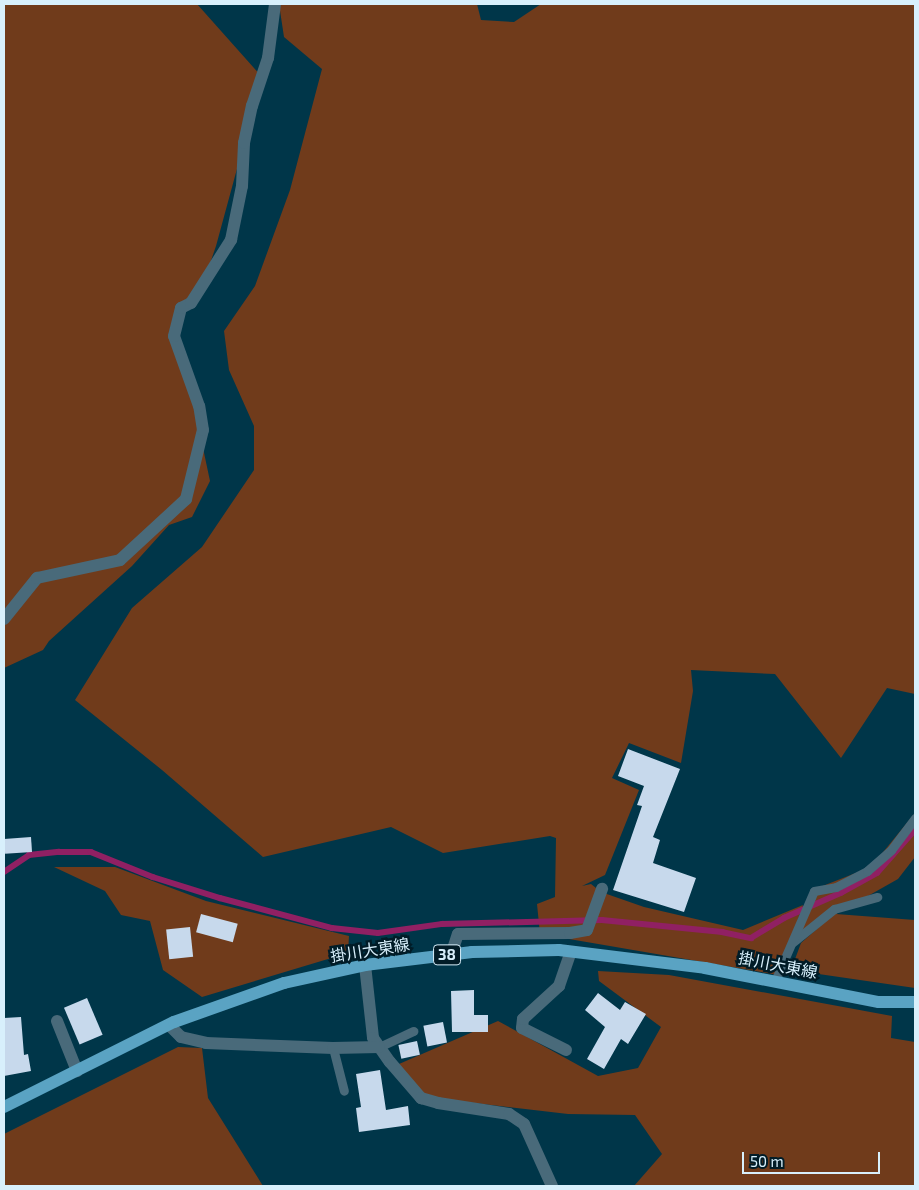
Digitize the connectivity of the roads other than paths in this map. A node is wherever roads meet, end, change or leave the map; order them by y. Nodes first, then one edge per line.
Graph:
1 (275, 4) edge
2 (4, 619) edge
3 (915, 818) edge
4 (602, 889) dead end
5 (877, 897) dead end
6 (791, 944) junction
7 (570, 952) junction
8 (451, 954) junction
9 (365, 965) junction
10 (775, 981) junction
11 (915, 1002) edge
12 (57, 1022) dead end
13 (169, 1025) junction
14 (414, 1031) dead end
15 (379, 1047) junction
16 (333, 1048) junction
17 (566, 1050) dead end
18 (78, 1071) junction
19 (344, 1091) dead end
20 (4, 1107) edge
21 (552, 1186) edge

1 - 2 street
3 - 6 lane
4 - 8 street
5 - 6 lane
6 - 10 lane
7 - 8 main road, 掛川大東線 / 38
7 - 10 main road, 掛川大東線 / 38
7 - 17 street
8 - 9 main road, 掛川大東線 / 38
9 - 13 main road, 掛川大東線 / 38
9 - 15 street
10 - 11 main road, 掛川大東線 / 38
12 - 18 street
13 - 16 street
13 - 18 main road, 掛川大東線 / 38
14 - 15 lane
15 - 16 street
15 - 21 street
16 - 19 lane
18 - 20 main road, 掛川大東線 / 38

